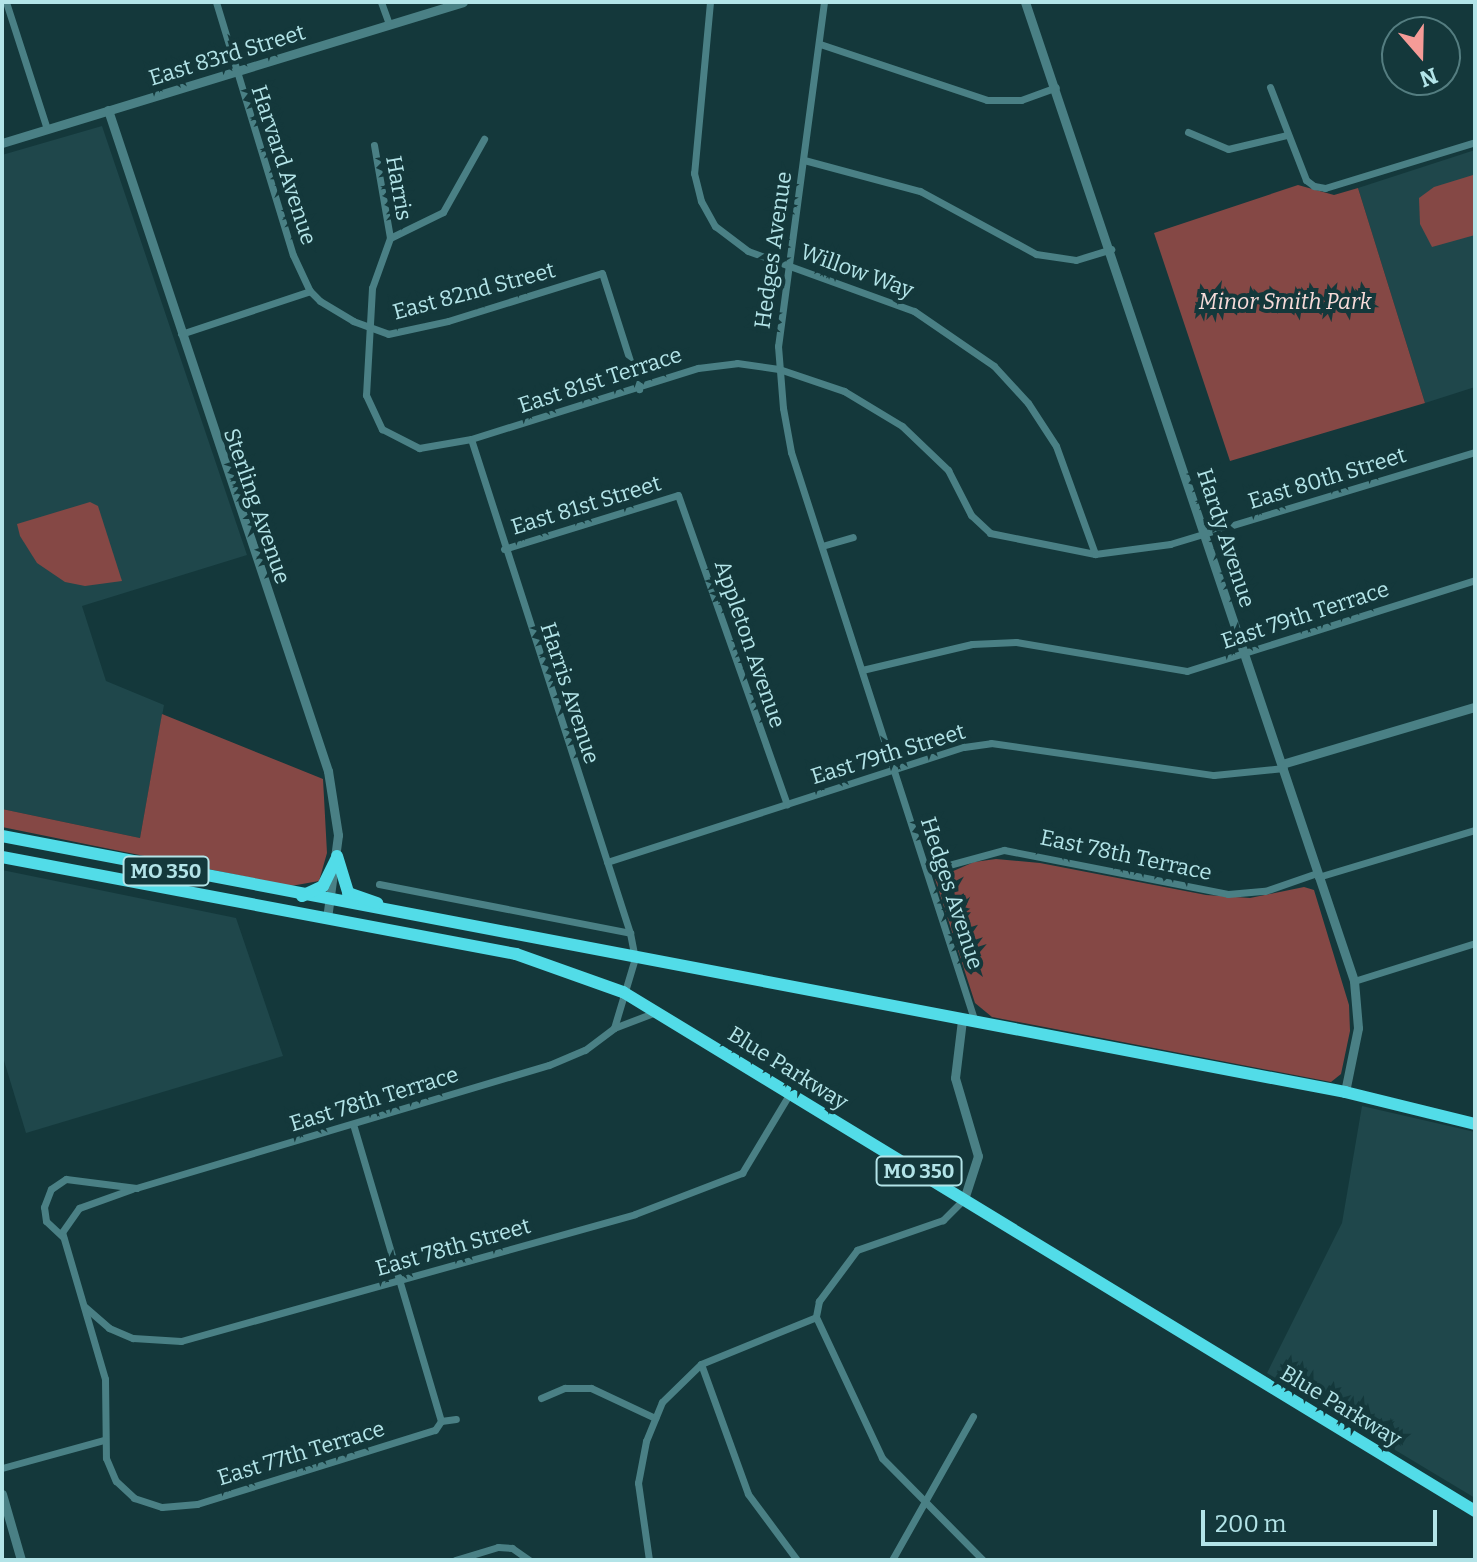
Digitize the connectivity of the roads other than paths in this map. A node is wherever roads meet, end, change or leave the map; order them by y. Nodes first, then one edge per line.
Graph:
1 (6, 2) edge
2 (216, 2) edge
3 (381, 2) edge
4 (463, 2) edge
5 (710, 2) edge
6 (824, 2) edge
7 (1025, 2) edge
8 (389, 24) junction
9 (820, 44) junction
10 (235, 71) junction
11 (1056, 87) junction
12 (1270, 87) dead end
13 (108, 110) junction
14 (47, 129) junction
15 (1188, 132) dead end
16 (1287, 135) junction
17 (484, 139) dead end
18 (1475, 142) edge
19 (2, 143) edge
20 (374, 145) dead end
21 (804, 160) junction
22 (390, 238) junction
23 (1111, 249) junction
24 (789, 266) junction
25 (310, 291) junction
26 (368, 328) junction
27 (181, 334) junction
28 (779, 369) junction
29 (639, 389) junction
30 (471, 439) junction
31 (435, 448) joint
32 (1475, 452) edge
33 (680, 493) joint
34 (1205, 533) junction
35 (853, 537) dead end
36 (822, 546) junction
37 (504, 549) junction
38 (1095, 554) junction
39 (1475, 580) edge
40 (1245, 651) junction
41 (862, 670) junction
42 (1475, 707) edge
43 (1283, 766) junction
44 (894, 770) junction
45 (787, 804) junction
46 (1475, 830) edge
47 (2, 836) edge
48 (337, 856) junction
49 (2, 857) edge
50 (607, 862) junction
51 (927, 871) junction
52 (1318, 875) junction
53 (379, 884) dead end
54 (298, 896) junction
55 (330, 902) junction
56 (327, 918) junction
57 (417, 918) junction
58 (630, 933) junction
59 (1475, 943) edge
60 (635, 958) junction
61 (1354, 981) junction
62 (623, 992) junction
63 (656, 1012) junction
64 (968, 1021) junction
65 (614, 1028) junction
66 (1345, 1092) junction
67 (790, 1093) junction
68 (353, 1124) junction
69 (1475, 1124) edge
70 (136, 1188) junction
71 (964, 1199) junction
72 (63, 1237) junction
73 (399, 1281) junction
74 (85, 1307) junction
75 (816, 1317) junction
76 (701, 1364) junction
77 (541, 1398) dead end
78 (973, 1416) dead end
79 (655, 1418) junction
80 (456, 1419) dead end
81 (441, 1421) junction
82 (104, 1440) junction
83 (2, 1468) edge
84 (2, 1494) edge
85 (927, 1505) junction
86 (1475, 1511) edge
87 (21, 1560) edge
88 (455, 1560) edge
89 (529, 1560) edge
90 (649, 1560) edge
91 (797, 1560) edge
92 (892, 1560) edge
93 (983, 1560) edge

1 - 14 street
2 - 10 street, Harvard Avenue
3 - 8 street
4 - 8 street, East 83rd Street
5 - 24 street, Willow Way
6 - 9 street, Hedges Avenue
7 - 11 street, Hardy Avenue
8 - 10 street, East 83rd Street
9 - 11 street
9 - 21 street, Hedges Avenue
10 - 13 street, East 83rd Street
10 - 25 street, Harvard Avenue
11 - 23 street, Hardy Avenue
12 - 16 street
13 - 14 street, East 83rd Street
13 - 27 street, Sterling Avenue
14 - 19 street, East 83rd Street
15 - 16 street
16 - 18 street
17 - 22 street
20 - 22 street, Harris
21 - 23 street
21 - 24 street, Hedges Avenue
22 - 26 street, Harris
23 - 34 street, Hardy Avenue
24 - 28 street, Hedges Avenue
24 - 38 street, Willow Way
25 - 26 street, East 82nd Street
25 - 27 street
26 - 29 street, East 82nd Street
26 - 31 street, Harris
27 - 48 street, Sterling Avenue
28 - 29 street, East 81st Terrace
28 - 36 street, Hedges Avenue
28 - 38 street, East 80th Street
29 - 30 street, East 81st Terrace
30 - 31 street, East 81st Terrace
30 - 37 street, Harris Avenue
32 - 34 street, East 80th Street
33 - 37 street, East 81st Street
33 - 45 street, Appleton Avenue
34 - 38 street, East 80th Street
34 - 40 street, Hardy Avenue
35 - 36 street
36 - 41 street, Hedges Avenue
37 - 50 street, Harris Avenue
39 - 40 street, East 79th Terrace
40 - 41 street, East 79th Terrace
40 - 43 street, Hardy Avenue
41 - 44 street, Hedges Avenue
42 - 43 street, East 79th Street
43 - 44 street, East 79th Street
43 - 52 street, Hardy Avenue
44 - 45 street, East 79th Street
44 - 51 street, Hedges Avenue
45 - 50 street, East 79th Street
46 - 52 street, East 78th Terrace
47 - 54 highway, MO 350
48 - 54 highway
48 - 55 street, Sterling Avenue
48 - 57 highway
49 - 56 highway, Blue Parkway / MO 350
50 - 58 street, Harris Avenue
51 - 52 street, East 78th Terrace
51 - 64 street, Hedges Avenue
52 - 61 street, Hardy Avenue
53 - 58 street
54 - 55 highway, MO 350
55 - 56 street, Sterling Avenue
55 - 57 highway, MO 350
56 - 62 highway, Blue Parkway / MO 350
57 - 60 highway, MO 350
58 - 60 street, Harris Avenue
59 - 61 street
60 - 62 street
60 - 64 highway, MO 350
61 - 66 street, Hardy Avenue
62 - 63 highway, Blue Parkway / MO 350
62 - 65 street
63 - 65 street, East 78th Terrace
63 - 67 highway, Blue Parkway / MO 350
64 - 66 highway, MO 350
64 - 71 street
65 - 68 street, East 78th Terrace
66 - 69 highway, MO 350
67 - 71 highway, Blue Parkway / MO 350
67 - 73 street, East 78th Street
68 - 70 street, East 78th Terrace
68 - 73 street
70 - 72 street, East 78th Terrace
70 - 72 street, East 78th Terrace
71 - 75 street
71 - 86 highway, Blue Parkway / MO 350
72 - 74 street
73 - 74 street, East 78th Street
73 - 81 street
74 - 82 street
75 - 76 street
75 - 85 street
76 - 79 street
76 - 91 street
77 - 79 street
78 - 85 street
79 - 90 street
80 - 81 street, East 77th Terrace
81 - 82 street, East 77th Terrace
82 - 83 street
84 - 87 street
85 - 92 street
85 - 93 street
88 - 89 street

